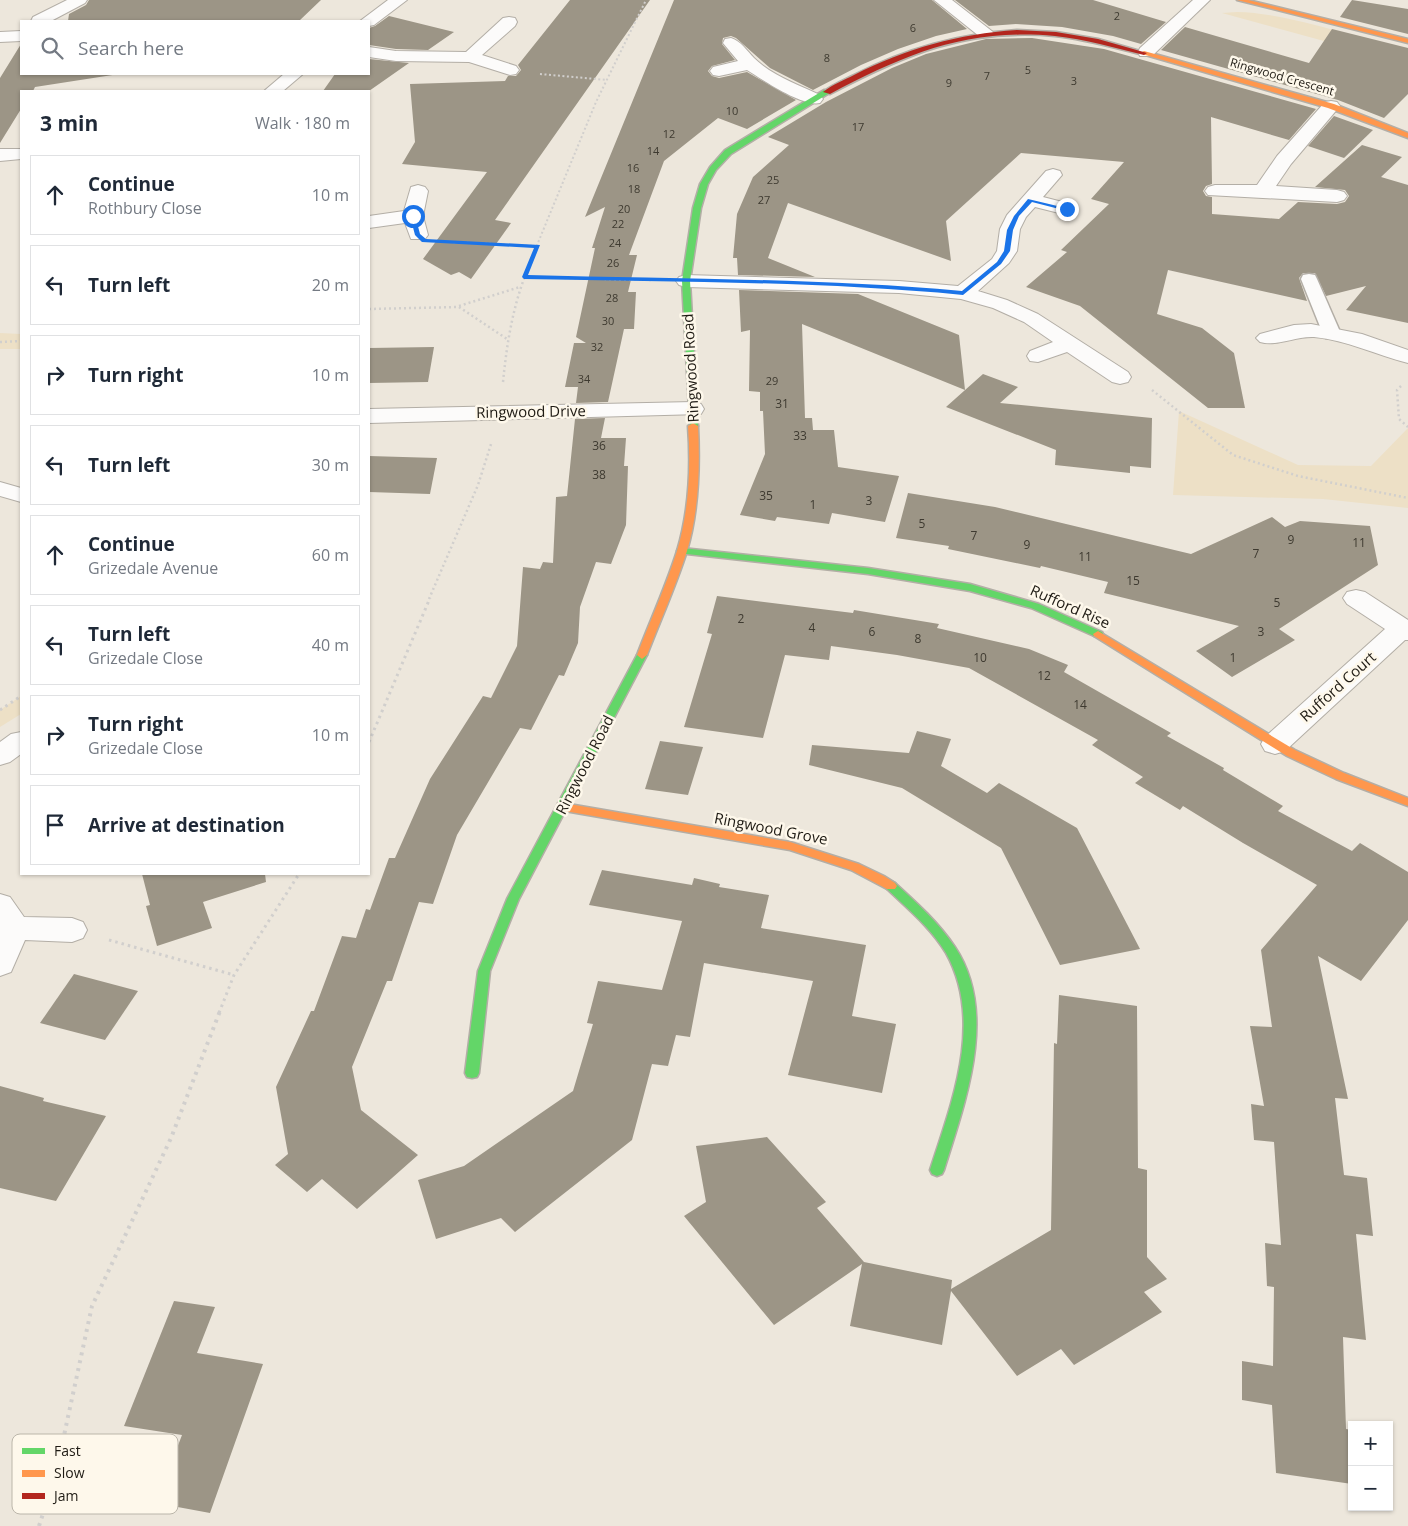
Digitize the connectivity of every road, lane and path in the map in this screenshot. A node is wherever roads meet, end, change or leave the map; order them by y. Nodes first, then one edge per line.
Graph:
1 (79, 0) edge
2 (399, 0) edge
3 (646, 0) edge
4 (942, 0) edge
5 (1202, 0) edge
6 (1240, 0) edge
7 (41, 20) edge
8 (369, 20) edge
9 (509, 22) dead end
10 (985, 32) junction
11 (20, 36) edge
12 (0, 37) edge
13 (1408, 42) edge
14 (731, 43) dead end
15 (370, 52) edge
16 (1146, 52) junction
17 (470, 57) junction
18 (750, 64) junction
19 (510, 70) joint
20 (718, 71) dead end
21 (293, 75) edge
22 (607, 80) junction
23 (274, 90) edge
24 (814, 99) junction
25 (1331, 106) junction
26 (1408, 136) edge
27 (20, 154) edge
28 (0, 155) edge
29 (1053, 175) dead end
30 (418, 191) dead end
31 (1215, 191) dead end
32 (1263, 191) junction
33 (1337, 196) dead end
34 (1030, 200) junction
35 (1067, 209) dead end
36 (413, 216) junction
37 (370, 222) edge
38 (418, 235) joint
39 (538, 246) junction
40 (524, 277) junction
41 (1309, 279) dead end
42 (686, 281) junction
43 (520, 287) junction
44 (963, 293) junction
45 (458, 307) junction
46 (370, 309) edge
47 (1332, 334) junction
48 (1267, 338) dead end
49 (507, 339) junction
50 (20, 341) edge
51 (0, 342) edge
52 (1070, 343) junction
53 (1038, 356) dead end
54 (1408, 357) edge
55 (1120, 377) joint
56 (1402, 384) dead end
57 (693, 409) junction
58 (501, 412) junction
59 (370, 416) edge
60 (1408, 427) edge
61 (0, 489) edge
62 (20, 495) edge
63 (1408, 498) edge
64 (682, 551) junction
65 (1356, 598) dead end
66 (1405, 630) edge
67 (20, 697) edge
68 (0, 710) edge
69 (370, 740) edge
70 (20, 742) edge
71 (1275, 744) junction
72 (0, 755) edge
73 (1408, 802) edge
74 (563, 808) junction
75 (298, 875) edge
76 (7, 916) edge
77 (72, 930) joint
78 (0, 964) edge
79 (234, 975) junction
80 (472, 1072) dead end
81 (937, 1170) dead end
82 (64, 1434) edge
83 (43, 1514) edge
84 (39, 1526) edge

1 - 7 street
2 - 8 street
3 - 22 path
4 - 10 street
5 - 16 street
6 - 13 street
9 - 17 street
10 - 16 street, Ringwood Road
10 - 24 street, Ringwood Road
11 - 12 street
14 - 18 street
15 - 17 street
16 - 25 street, Ringwood Crescent
17 - 19 street
18 - 20 street
18 - 24 street
19 - 22 path
21 - 23 street
22 - 39 path
24 - 42 street, Ringwood Road
25 - 26 street, Ringwood Crescent
25 - 32 street
27 - 28 street
29 - 34 street
30 - 36 street
31 - 32 street
32 - 33 street
34 - 35 street
34 - 44 street
36 - 37 street
36 - 38 street
38 - 39 path
39 - 40 path
40 - 42 path
40 - 43 path
41 - 47 lane
42 - 44 street
42 - 57 street, Ringwood Road
43 - 45 path
43 - 49 path
44 - 52 street
45 - 46 path
45 - 49 path
47 - 48 street
47 - 54 street
49 - 58 path
50 - 51 path
52 - 53 street
52 - 55 street
55 - 63 path
56 - 60 path
57 - 58 street, Ringwood Drive
57 - 64 street, Ringwood Road
58 - 59 street, Ringwood Drive
58 - 69 path
61 - 62 street
64 - 71 street, Rufford Rise
64 - 74 street, Ringwood Road
65 - 66 street, Rufford Court
66 - 71 street, Rufford Court
67 - 68 path
70 - 72 street
71 - 73 street, Rufford Rise
74 - 80 street, Ringwood Road
74 - 81 street, Ringwood Grove
75 - 79 path
76 - 77 street
76 - 78 street
77 - 79 path
79 - 82 path
83 - 84 path

